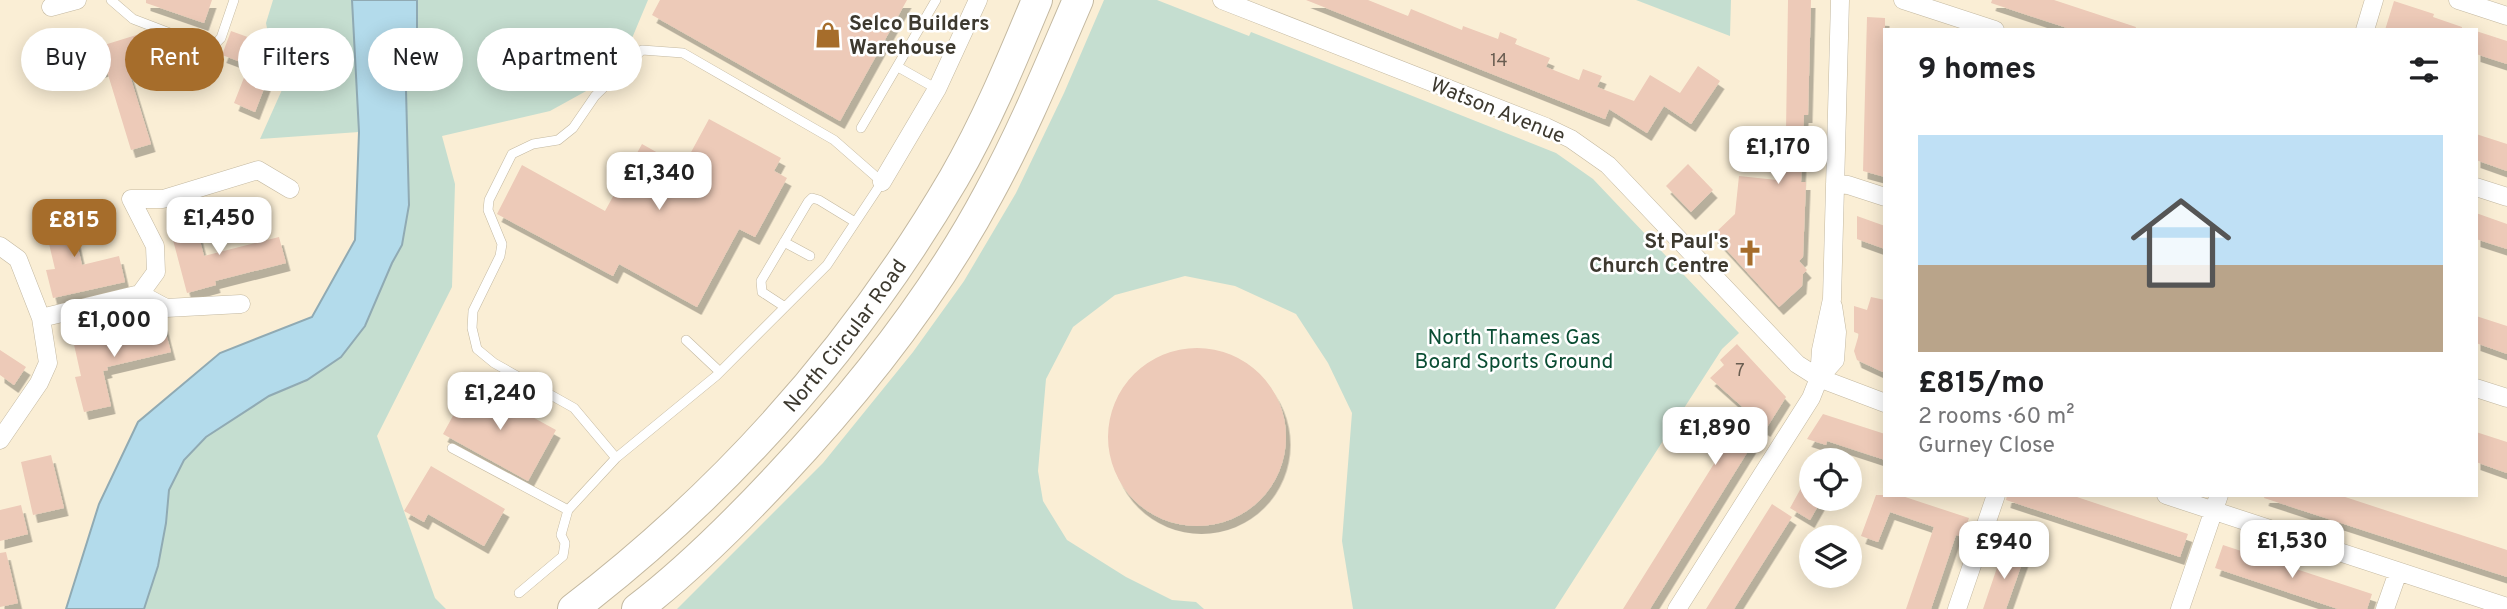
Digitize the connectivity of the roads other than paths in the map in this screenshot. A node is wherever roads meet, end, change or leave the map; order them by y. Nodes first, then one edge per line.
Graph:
1 (77, 0) edge
2 (111, 0) edge
3 (234, 0) edge
4 (936, 0) edge
5 (978, 0) edge
6 (1037, 0) edge
7 (1078, 0) edge
8 (1222, 0) edge
9 (1839, 0) edge
10 (1903, 0) edge
11 (2374, 0) edge
12 (2458, 0) edge
13 (51, 7) dead end
14 (2507, 16) edge
15 (1989, 28) edge
16 (2366, 28) edge
17 (898, 67) junction
18 (937, 89) junction
19 (861, 128) dead end
20 (882, 182) junction
21 (1835, 184) junction
22 (2478, 188) edge
23 (290, 189) dead end
24 (1883, 196) edge
25 (2507, 197) edge
26 (855, 222) junction
27 (784, 242) junction
28 (0, 246) edge
29 (810, 257) dead end
30 (140, 294) junction
31 (241, 304) dead end
32 (785, 307) junction
33 (41, 318) junction
34 (686, 340) dead end
35 (720, 372) junction
36 (1819, 377) junction
37 (2478, 389) edge
38 (2507, 398) edge
39 (1883, 402) edge
40 (0, 440) edge
41 (452, 448) dead end
42 (616, 457) junction
43 (1995, 497) edge
44 (2178, 497) edge
45 (2216, 503) edge
46 (568, 510) junction
47 (2398, 572) junction
48 (519, 593) dead end
49 (2507, 607) edge
50 (573, 609) edge
51 (637, 609) edge
52 (1677, 609) edge
53 (1957, 609) edge
54 (2180, 609) edge
55 (2385, 609) edge

1 - 13 street
2 - 3 lane
4 - 17 lane
5 - 18 street
6 - 50 highway, North Circular Road
7 - 51 highway, North Circular Road
8 - 36 street, Watson Avenue
9 - 21 street
10 - 15 street
11 - 16 street
12 - 14 street
17 - 18 lane
17 - 19 lane
18 - 20 street
20 - 26 lane
20 - 42 lane
21 - 24 street
21 - 36 street
22 - 25 street
23 - 30 street
26 - 27 lane
26 - 32 lane
27 - 29 lane
27 - 32 lane
28 - 33 street
30 - 31 street
30 - 33 street
32 - 35 lane
33 - 40 street
34 - 35 lane
35 - 42 lane
36 - 39 street, Watson Avenue
36 - 52 street
37 - 38 street
41 - 46 lane
42 - 46 lane
43 - 53 street
44 - 45 street
45 - 47 street
45 - 54 street
46 - 48 lane
47 - 49 street
47 - 55 street

